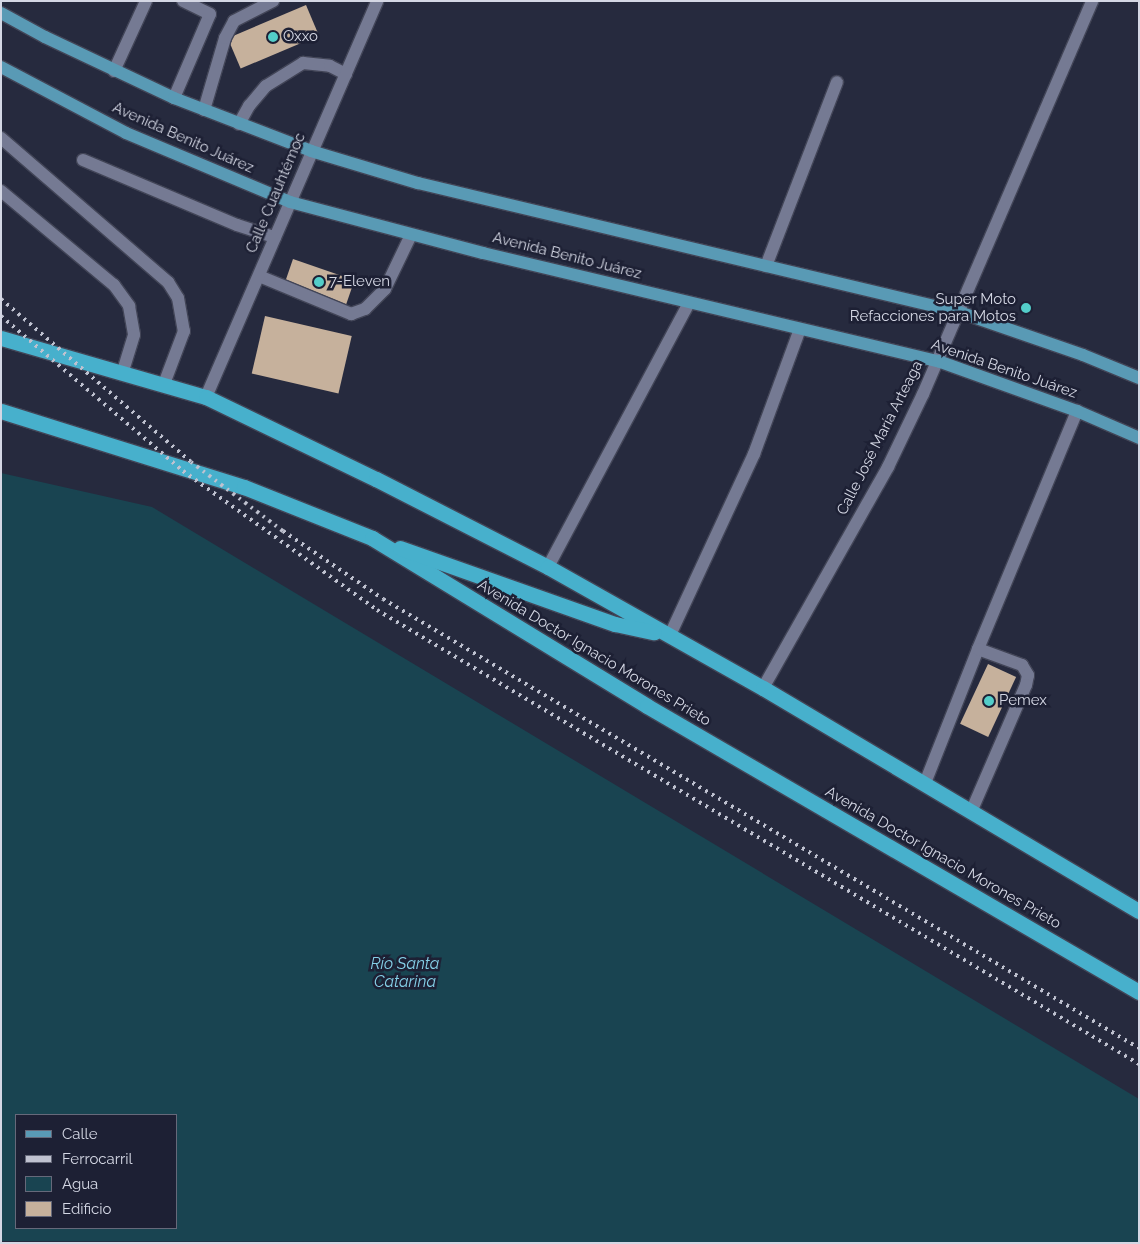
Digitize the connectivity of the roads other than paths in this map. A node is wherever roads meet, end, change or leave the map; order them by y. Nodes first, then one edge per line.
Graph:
1 (146, 1) edge
2 (182, 1) edge
3 (273, 1) edge
4 (377, 1) edge
5 (1092, 1) edge
6 (1, 13) edge
7 (1, 67) edge
8 (114, 71) junction
9 (346, 74) junction
10 (837, 82) dead end
11 (174, 98) junction
12 (204, 110) junction
13 (239, 124) junction
14 (1, 138) edge
15 (312, 151) junction
16 (83, 160) dead end
17 (1, 191) edge
18 (290, 202) junction
19 (410, 234) junction
20 (275, 237) junction
21 (766, 266) junction
22 (258, 276) junction
23 (689, 303) junction
24 (959, 312) junction
25 (800, 329) junction
26 (1, 338) edge
27 (938, 361) junction
28 (123, 372) junction
29 (1139, 378) edge
30 (164, 384) junction
31 (206, 397) junction
32 (1, 411) edge
33 (1077, 411) junction
34 (1139, 438) edge
35 (372, 538) junction
36 (548, 567) junction
37 (670, 635) junction
38 (978, 648) junction
39 (763, 688) junction
40 (925, 783) junction
41 (971, 812) junction
42 (1139, 911) edge
43 (1139, 992) edge

1 - 8 street
2 - 11 street
3 - 12 street
4 - 9 street, Calle Cuauhtémoc
5 - 24 street, Calle José María Arteaga
6 - 8 main road
7 - 18 main road, Avenida Benito Juárez
8 - 11 main road
9 - 13 street
9 - 15 street, Calle Cuauhtémoc
10 - 21 street
11 - 12 main road
12 - 13 main road
13 - 15 main road
14 - 30 street
15 - 18 street, Calle Cuauhtémoc
15 - 21 main road
16 - 20 street
17 - 28 street
18 - 19 main road, Avenida Benito Juárez
18 - 20 street, Calle Cuauhtémoc
19 - 22 street
19 - 23 main road, Avenida Benito Juárez
20 - 22 street, Calle Cuauhtémoc
21 - 24 main road
22 - 31 street, Calle Cuauhtémoc
23 - 25 main road, Avenida Benito Juárez
23 - 36 street
24 - 27 street, Calle José María Arteaga
24 - 29 main road
25 - 27 main road, Avenida Benito Juárez
25 - 37 street
26 - 28 highway
27 - 33 main road, Avenida Benito Juárez
27 - 39 street, Calle José María Arteaga
28 - 30 highway
30 - 31 highway
31 - 36 highway
32 - 35 highway, Avenida Doctor Ignacio Morones Prieto
33 - 34 main road, Avenida Benito Juárez
33 - 38 street
35 - 37 highway
35 - 43 highway, Avenida Doctor Ignacio Morones Prieto
36 - 37 highway
37 - 39 highway
38 - 40 street
38 - 41 street
39 - 40 highway
40 - 41 highway
41 - 42 highway

